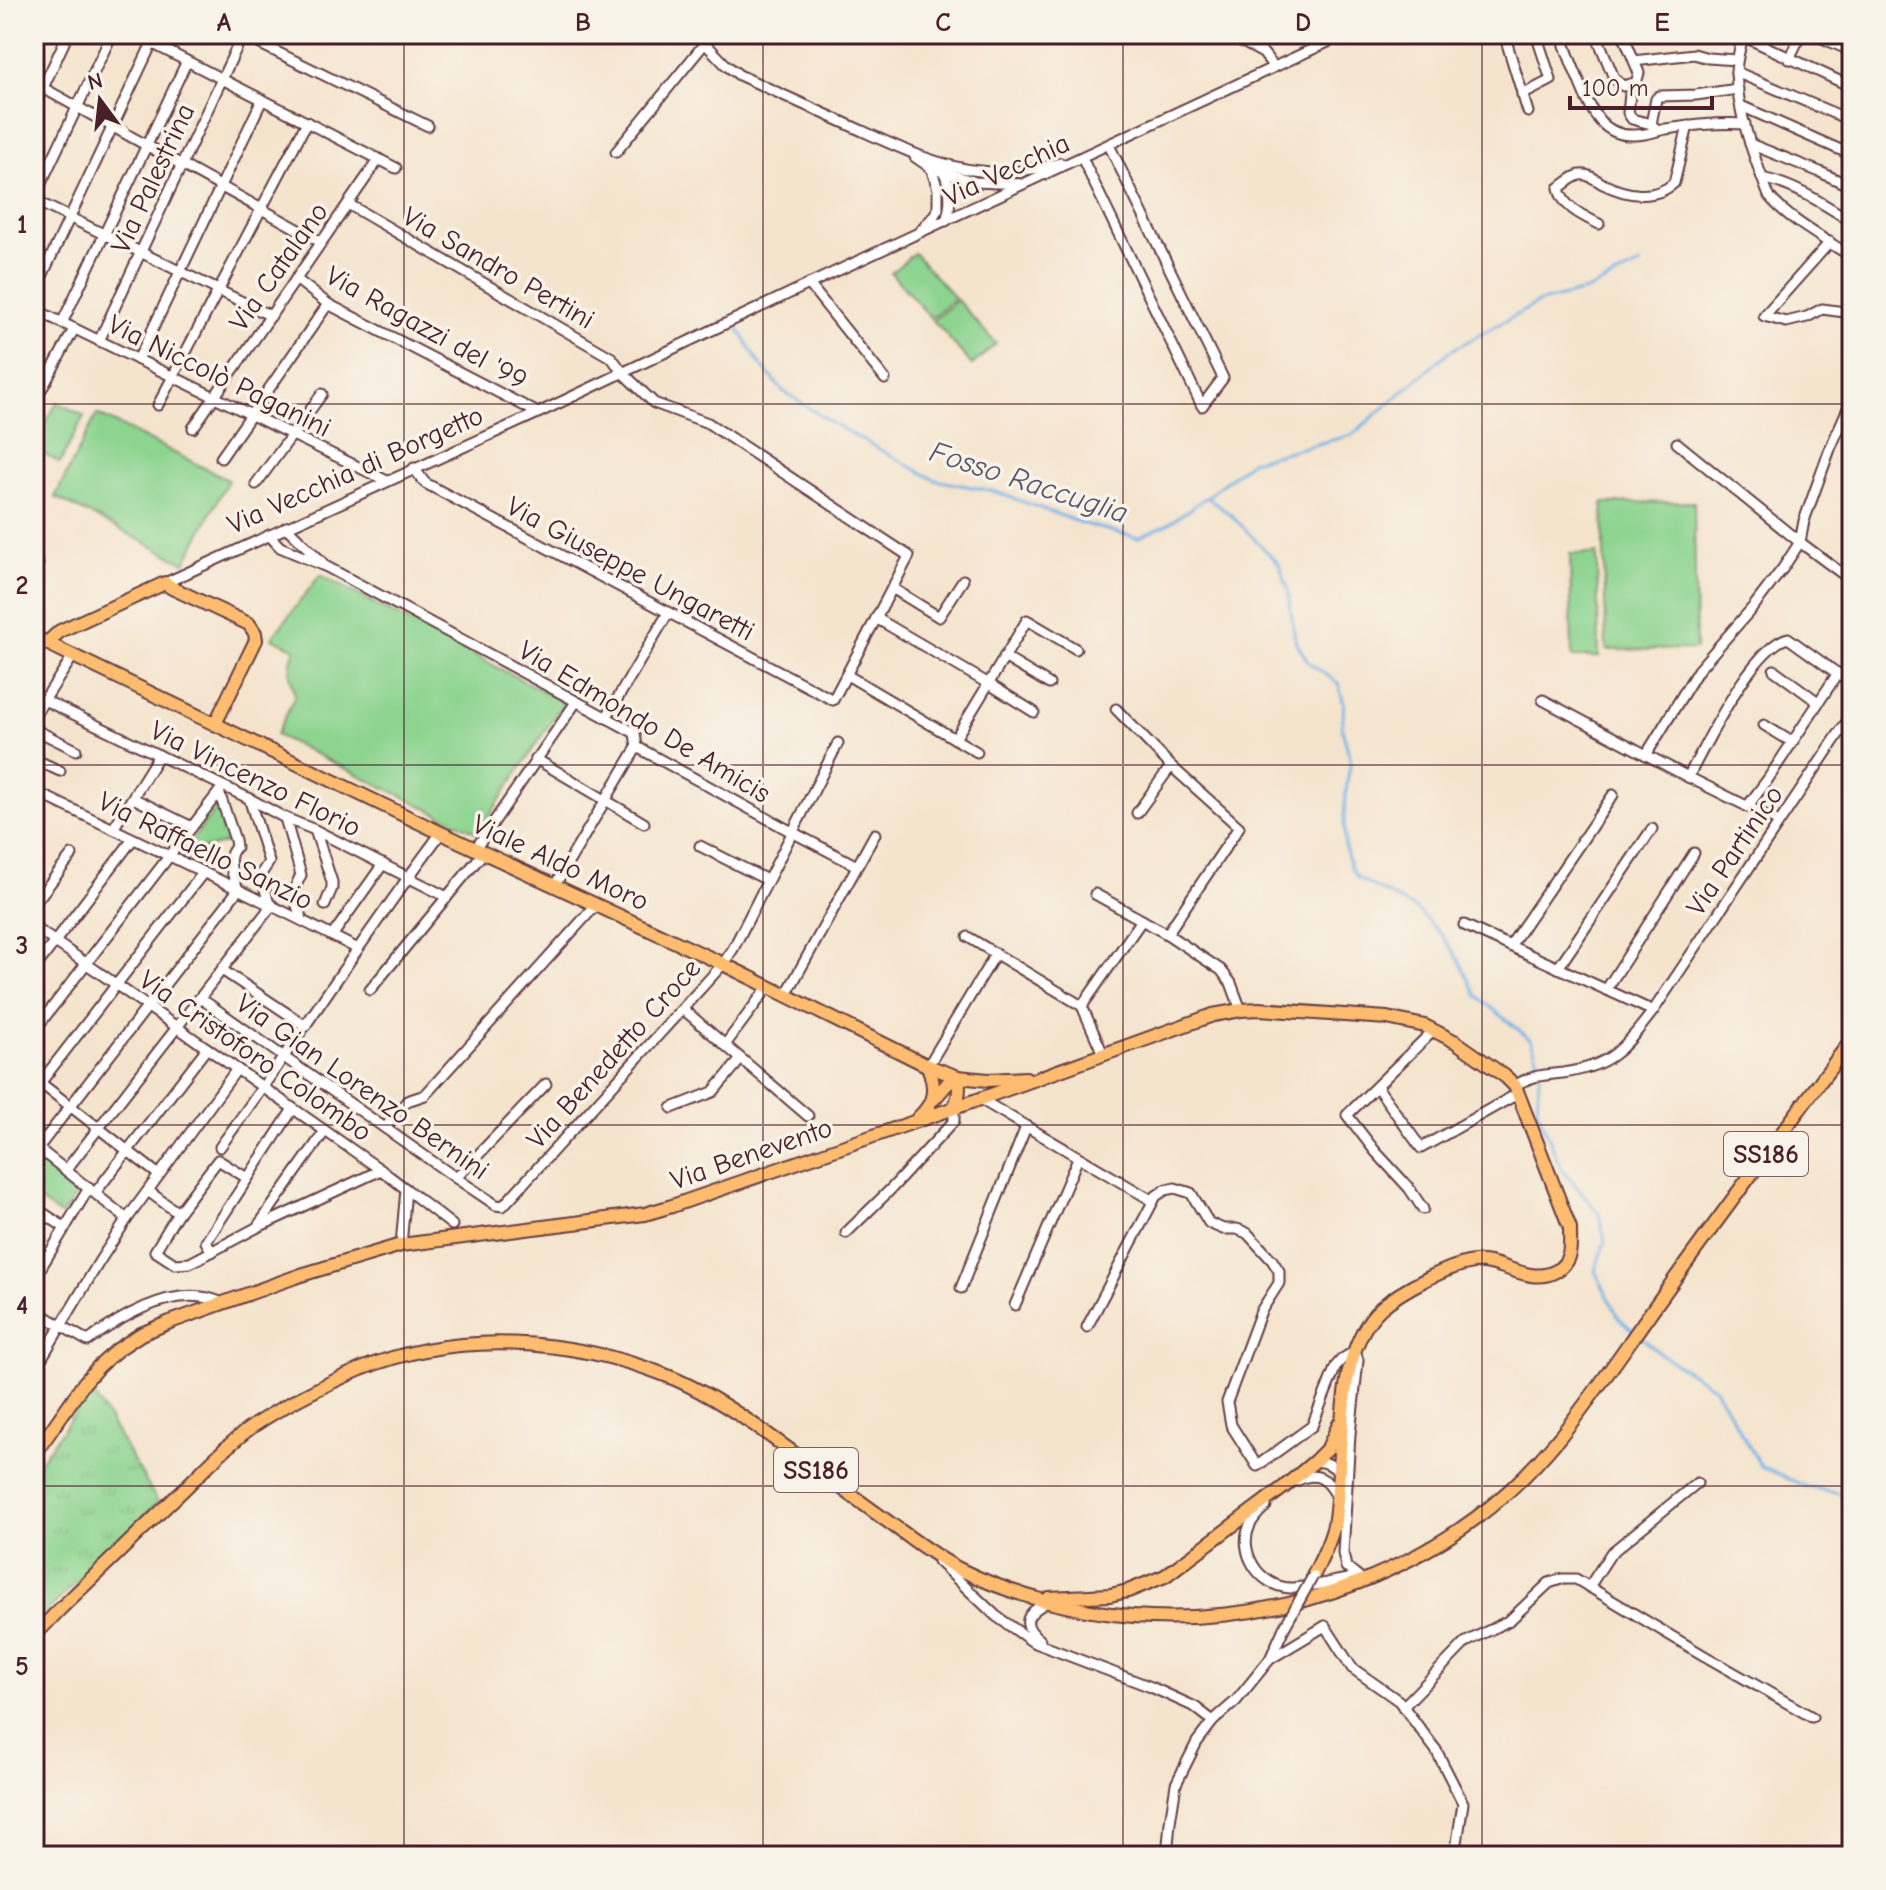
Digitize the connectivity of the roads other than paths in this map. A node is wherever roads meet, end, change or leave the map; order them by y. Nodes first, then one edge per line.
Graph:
1 (68, 34) edge
2 (112, 34) edge
3 (134, 34) edge
4 (242, 34) edge
5 (696, 34) edge
6 (1228, 34) edge
7 (1345, 34) edge
8 (1504, 34) edge
9 (1536, 34) edge
10 (1596, 34) edge
11 (1623, 34) edge
12 (1801, 34) edge
13 (1813, 34) edge
14 (1563, 39) edge
15 (1840, 39) edge
16 (152, 43) junction
17 (705, 43) junction
18 (1852, 51) edge
19 (1789, 59) junction
20 (1737, 60) junction
21 (187, 61) junction
22 (1634, 61) junction
23 (1274, 67) junction
24 (1736, 72) junction
25 (223, 79) junction
26 (1631, 84) junction
27 (38, 85) edge
28 (1852, 87) edge
29 (1738, 89) junction
30 (1522, 95) junction
31 (262, 100) junction
32 (1741, 106) junction
33 (34, 107) edge
34 (78, 107) junction
35 (1528, 112) dead end
36 (1852, 121) edge
37 (307, 122) junction
38 (1745, 124) junction
39 (113, 126) junction
40 (428, 126) dead end
41 (1688, 126) junction
42 (1654, 127) junction
43 (1750, 144) junction
44 (1109, 145) junction
45 (147, 146) junction
46 (616, 152) dead end
47 (1852, 155) edge
48 (1082, 158) junction
49 (379, 159) junction
50 (934, 164) junction
51 (182, 165) junction
52 (396, 168) dead end
53 (945, 173) junction
54 (1762, 178) junction
55 (1025, 184) junction
56 (221, 187) junction
57 (1852, 187) edge
58 (34, 199) edge
59 (348, 204) junction
60 (261, 209) junction
61 (69, 217) junction
62 (946, 221) junction
63 (1852, 222) edge
64 (1599, 224) dead end
65 (104, 235) junction
66 (914, 235) junction
67 (321, 242) junction
68 (1830, 242) junction
69 (141, 252) junction
70 (1852, 257) edge
71 (181, 272) junction
72 (296, 279) junction
73 (809, 284) junction
74 (219, 290) junction
75 (34, 293) edge
76 (328, 304) junction
77 (34, 309) edge
78 (1852, 313) edge
79 (271, 316) junction
80 (62, 323) junction
81 (74, 329) junction
82 (99, 341) junction
83 (686, 342) joint
84 (138, 360) junction
85 (623, 373) junction
86 (174, 377) junction
87 (885, 379) dead end
88 (322, 394) dead end
89 (214, 397) junction
90 (1852, 399) edge
91 (34, 400) edge
92 (158, 405) dead end
93 (538, 413) junction
94 (252, 415) junction
95 (193, 428) dead end
96 (293, 435) junction
97 (1677, 443) dead end
98 (221, 458) dead end
99 (414, 468) junction
100 (387, 481) junction
101 (256, 484) dead end
102 (286, 527) junction
103 (269, 535) junction
104 (1800, 542) junction
105 (327, 567) junction
106 (963, 580) dead end
107 (1852, 581) edge
108 (165, 583) junction
109 (892, 588) junction
110 (668, 613) junction
111 (876, 618) junction
112 (34, 637) edge
113 (47, 643) junction
114 (1076, 649) dead end
115 (73, 656) junction
116 (1007, 659) junction
117 (1774, 670) dead end
118 (1838, 673) junction
119 (847, 675) junction
120 (989, 684) junction
121 (1049, 684) dead end
122 (1852, 684) edge
123 (44, 700) junction
124 (1543, 700) dead end
125 (576, 702) junction
126 (1818, 702) junction
127 (1116, 709) dead end
128 (1034, 712) dead end
129 (1852, 714) edge
130 (34, 716) edge
131 (606, 718) junction
132 (215, 724) junction
133 (1764, 725) dead end
134 (34, 729) edge
135 (955, 739) junction
136 (1792, 742) junction
137 (838, 743) dead end
138 (637, 747) junction
139 (76, 750) dead end
140 (977, 752) dead end
141 (159, 755) junction
142 (1646, 755) junction
143 (34, 759) edge
144 (536, 759) junction
145 (1171, 766) junction
146 (60, 771) dead end
147 (1688, 777) junction
148 (221, 788) junction
149 (34, 791) edge
150 (1613, 795) dead end
151 (133, 798) junction
152 (248, 798) junction
153 (605, 800) junction
154 (1747, 807) junction
155 (1137, 813) dead end
156 (285, 818) junction
157 (1779, 822) junction
158 (644, 823) dead end
159 (192, 827) junction
160 (113, 829) junction
161 (1652, 829) dead end
162 (315, 830) junction
163 (792, 832) junction
164 (441, 833) junction
165 (875, 834) dead end
166 (133, 839) junction
167 (700, 846) dead end
168 (480, 850) junction
169 (1694, 853) dead end
170 (72, 855) dead end
171 (169, 857) junction
172 (383, 864) junction
173 (857, 866) junction
174 (203, 873) junction
175 (408, 876) junction
176 (767, 880) junction
177 (555, 885) junction
178 (238, 890) junction
179 (1095, 894) dead end
180 (447, 897) junction
181 (34, 904) edge
182 (270, 904) junction
183 (325, 905) dead end
184 (596, 905) junction
185 (302, 920) junction
186 (1142, 920) junction
187 (1464, 925) dead end
188 (34, 927) edge
189 (1167, 934) junction
190 (332, 936) junction
191 (968, 937) dead end
192 (55, 942) junction
193 (1510, 946) junction
194 (358, 949) junction
195 (996, 953) junction
196 (86, 963) junction
197 (723, 964) junction
198 (1558, 968) junction
199 (34, 969) edge
200 (222, 970) junction
201 (116, 984) junction
202 (768, 987) junction
203 (370, 990) dead end
204 (1606, 990) junction
205 (786, 995) junction
206 (200, 998) junction
207 (147, 1006) junction
208 (1082, 1006) junction
209 (683, 1009) junction
210 (1241, 1010) junction
211 (1653, 1011) junction
212 (306, 1026) junction
213 (178, 1027) junction
214 (34, 1031) edge
215 (1433, 1031) junction
216 (1852, 1039) edge
217 (725, 1045) junction
218 (207, 1048) junction
219 (1103, 1054) junction
220 (284, 1057) junction
221 (741, 1059) junction
222 (928, 1066) junction
223 (237, 1069) junction
224 (958, 1077) junction
225 (1037, 1078) junction
226 (36, 1084) edge
227 (546, 1084) dead end
228 (1377, 1087) junction
229 (263, 1088) junction
230 (1517, 1089) junction
231 (933, 1099) junction
232 (980, 1099) junction
233 (70, 1106) junction
234 (672, 1108) dead end
235 (954, 1108) junction
236 (293, 1109) junction
237 (808, 1116) dead end
238 (912, 1122) junction
239 (97, 1127) junction
240 (1026, 1127) junction
241 (385, 1128) junction
242 (325, 1131) junction
243 (36, 1146) edge
244 (220, 1147) dead end
245 (128, 1151) junction
246 (1078, 1158) junction
247 (66, 1170) junction
248 (381, 1170) junction
249 (159, 1175) junction
250 (247, 1178) junction
251 (456, 1178) junction
252 (406, 1189) junction
253 (92, 1191) junction
254 (148, 1191) junction
255 (1153, 1201) junction
256 (503, 1206) joint
257 (34, 1207) edge
258 (1423, 1209) dead end
259 (178, 1213) junction
260 (127, 1219) junction
261 (452, 1225) dead end
262 (64, 1227) junction
263 (256, 1228) junction
264 (846, 1233) dead end
265 (401, 1245) junction
266 (212, 1252) junction
267 (34, 1279) edge
268 (961, 1288) dead end
269 (222, 1303) junction
270 (1015, 1305) dead end
271 (34, 1310) edge
272 (62, 1326) junction
273 (1087, 1327) dead end
274 (1355, 1351) junction
275 (34, 1371) edge
276 (1343, 1414) junction
277 (34, 1455) edge
278 (1315, 1461) junction
279 (1339, 1473) junction
280 (1697, 1483) dead end
281 (1284, 1487) junction
282 (1337, 1497) junction
283 (927, 1550) junction
284 (1381, 1573) junction
285 (1313, 1576) joint
286 (1358, 1576) junction
287 (1589, 1587) junction
288 (1041, 1600) junction
289 (34, 1636) edge
290 (1057, 1650) junction
291 (1270, 1659) junction
292 (1403, 1707) junction
293 (1812, 1717) dead end
294 (1213, 1721) junction
295 (1167, 1856) edge
296 (1455, 1856) edge

1 - 27 street
2 - 34 street
3 - 16 street
4 - 25 street, Via Palestrina
4 - 40 street
5 - 17 street
6 - 23 street
7 - 23 street, Via Vecchia
8 - 30 street
9 - 30 street
10 - 26 street
11 - 22 street
12 - 19 street
13 - 15 street
14 - 42 street
15 - 18 street
16 - 21 street
16 - 39 street
17 - 46 street
17 - 50 street
19 - 20 street
19 - 28 street
20 - 22 street
20 - 24 street
21 - 25 street
21 - 45 street
22 - 26 street
23 - 44 street, Via Vecchia
24 - 29 street
24 - 36 street
25 - 31 street
25 - 51 street, Via Palestrina
26 - 42 street
27 - 33 street
27 - 34 street
29 - 32 street
29 - 42 street
30 - 35 street
31 - 37 street
31 - 56 street
32 - 38 street
32 - 47 street
34 - 39 street
34 - 58 street
37 - 49 street
37 - 60 street
38 - 41 street
38 - 43 street
39 - 45 street
39 - 61 street
41 - 42 street
41 - 64 street
43 - 54 street
43 - 57 street
44 - 48 street, Via Vecchia
44 - 48 street
45 - 51 street
45 - 65 street
48 - 50 street
48 - 55 street, Via Vecchia
49 - 52 street
49 - 59 street, Via Catalano
50 - 53 street
50 - 66 street
51 - 56 street
51 - 69 street, Via Palestrina
53 - 55 street
53 - 62 street
54 - 63 street
54 - 68 street
55 - 62 street, Via Vecchia
56 - 60 street
56 - 71 street
58 - 61 street
59 - 67 street, Via Catalano
59 - 85 street, Via Sandro Pertini
60 - 67 street
60 - 74 street
61 - 65 street
61 - 75 street
62 - 66 street, Via Vecchia
65 - 69 street
65 - 80 street
66 - 73 street, Via Vecchia
67 - 72 street, Via Catalano
68 - 70 street
68 - 78 street
69 - 71 street
69 - 82 street, Via Palestrina
71 - 74 street
71 - 84 street
72 - 76 street, Via Ragazzi del '99
72 - 79 street, Via Catalano
73 - 83 street, Via Vecchia
73 - 87 street
74 - 79 street
74 - 86 street
76 - 93 street, Via Ragazzi del '99
76 - 94 street
77 - 80 street, Via Niccolò Paganini
79 - 89 street, Via Catalano
80 - 81 street, Via Niccolò Paganini
81 - 82 street, Via Niccolò Paganini
81 - 91 street
82 - 84 street, Via Niccolò Paganini
83 - 85 street, Via Vecchia di Borgetto
84 - 86 street, Via Niccolò Paganini
85 - 93 street, Via Vecchia di Borgetto
85 - 109 street, Via Sandro Pertini
86 - 89 street, Via Niccolò Paganini
86 - 92 street
88 - 96 street
89 - 94 street, Via Niccolò Paganini
89 - 95 street, Via Catalano
90 - 104 street
93 - 99 street, Via Vecchia di Borgetto
94 - 96 street, Via Niccolò Paganini
94 - 98 street
96 - 100 street, Via Niccolò Paganini
96 - 101 street
97 - 104 street
99 - 100 street, Via Vecchia di Borgetto
99 - 110 street, Via Giuseppe Ungaretti
100 - 102 street, Via Vecchia di Borgetto
102 - 103 street, Via Vecchia di Borgetto
102 - 105 street
103 - 105 street
103 - 108 street, Via Vecchia di Borgetto
104 - 107 street
104 - 142 street
105 - 125 street, Via Edmondo De Amicis
106 - 109 street
108 - 113 main road, Via Vecchia di Borgetto
108 - 132 main road
109 - 111 street
110 - 119 street, Via Giuseppe Ungaretti
110 - 131 street
111 - 119 street
111 - 120 street
112 - 113 main road, Viale Aldo Moro
113 - 115 main road, Viale Aldo Moro
114 - 116 street
115 - 123 street
115 - 132 main road, Viale Aldo Moro
116 - 120 street
116 - 121 street
117 - 126 street
118 - 122 street
118 - 126 street
118 - 147 street
119 - 135 street
120 - 128 street
120 - 135 street
123 - 130 street
123 - 141 street, Via Vincenzo Florio
124 - 142 street
125 - 131 street, Via Edmondo De Amicis
125 - 144 street
126 - 136 street
127 - 145 street
129 - 157 street, Via Partinico
131 - 138 street, Via Edmondo De Amicis
132 - 164 main road, Viale Aldo Moro
133 - 136 street
134 - 139 street
135 - 140 street
136 - 154 street
137 - 163 street, Via Benedetto Croce
138 - 153 street
138 - 163 street, Via Edmondo De Amicis
141 - 148 street, Via Vincenzo Florio
141 - 151 street
142 - 147 street
143 - 146 street
144 - 153 street
144 - 168 street
145 - 155 street
145 - 189 street
147 - 154 street
148 - 152 street, Via Vincenzo Florio
148 - 159 street
148 - 178 street
149 - 160 street, Via Raffaello Sanzio
150 - 193 street
151 - 159 street
151 - 160 street
152 - 156 street, Via Vincenzo Florio
152 - 182 street
153 - 158 street
153 - 177 street
154 - 157 street
156 - 162 street, Via Vincenzo Florio
156 - 185 street
157 - 211 street, Via Partinico
159 - 171 street
160 - 166 street, Via Raffaello Sanzio
161 - 198 street
162 - 172 street, Via Vincenzo Florio
162 - 183 street
163 - 173 street, Via Edmondo De Amicis
163 - 176 street, Via Benedetto Croce
164 - 168 main road, Viale Aldo Moro
164 - 175 street
165 - 173 street
166 - 171 street, Via Raffaello Sanzio
166 - 192 street
167 - 176 street
168 - 177 main road, Viale Aldo Moro
168 - 180 street
169 - 204 street
170 - 181 street
171 - 174 street, Via Raffaello Sanzio
171 - 196 street
172 - 175 street, Via Vincenzo Florio
172 - 190 street
173 - 205 street
174 - 178 street, Via Raffaello Sanzio
174 - 201 street
175 - 180 street, Via Vincenzo Florio
175 - 194 street
176 - 197 street, Via Benedetto Croce
177 - 184 main road, Viale Aldo Moro
178 - 182 street, Via Raffaello Sanzio
178 - 207 street
179 - 186 street
180 - 203 street
182 - 185 street, Via Raffaello Sanzio
182 - 200 street
184 - 197 main road, Viale Aldo Moro
184 - 241 street
185 - 190 street, Via Raffaello Sanzio
186 - 189 street
186 - 208 street
187 - 193 street
188 - 192 street, Via Cristoforo Colombo
189 - 210 street
190 - 194 street, Via Raffaello Sanzio
191 - 195 street
192 - 196 street, Via Cristoforo Colombo
192 - 199 street
193 - 198 street
194 - 212 street
195 - 208 street
195 - 222 street
196 - 201 street, Via Cristoforo Colombo
196 - 214 street
197 - 202 main road, Viale Aldo Moro
197 - 209 street, Via Benedetto Croce
198 - 204 street
200 - 206 street
200 - 212 street
201 - 207 street, Via Cristoforo Colombo
201 - 226 street
202 - 205 main road, Viale Aldo Moro
202 - 217 street
204 - 211 street
205 - 222 main road, Viale Aldo Moro
206 - 213 street
206 - 220 street, Via Gian Lorenzo Bernini
207 - 213 street, Via Cristoforo Colombo
207 - 233 street
208 - 219 street
209 - 217 street
209 - 256 street, Via Benedetto Croce
210 - 215 main road, Via Benevento
210 - 219 main road, Via Benevento
211 - 230 street, Via Partinico
212 - 220 street
213 - 218 street, Via Cristoforo Colombo
213 - 239 street
215 - 228 street
215 - 230 main road, Via Benevento
216 - 284 main road, SS186
217 - 221 street
218 - 223 street, Via Cristoforo Colombo
218 - 245 street
219 - 225 main road, Via Benevento
220 - 229 street
220 - 241 street, Via Gian Lorenzo Bernini
221 - 234 street
221 - 237 street
222 - 224 main road, Viale Aldo Moro
222 - 231 main road
223 - 229 street, Via Cristoforo Colombo
223 - 249 street
224 - 225 main road, Viale Aldo Moro
224 - 231 main road
224 - 235 main road
225 - 232 main road, Via Benevento
226 - 233 street
227 - 251 street
228 - 230 street, Via Partinico
228 - 258 street
229 - 236 street, Via Cristoforo Colombo
229 - 244 street
230 - 274 main road
231 - 238 main road
232 - 235 main road, Via Benevento
232 - 240 street
233 - 239 street
233 - 243 street
235 - 238 main road, Via Benevento
235 - 264 street
236 - 242 street, Via Cristoforo Colombo
236 - 250 street
238 - 265 main road, Via Benevento
239 - 245 street
239 - 247 street
240 - 246 street
240 - 268 street
241 - 251 street, Via Gian Lorenzo Bernini
242 - 248 street, Via Cristoforo Colombo
242 - 263 street
243 - 247 street
245 - 249 street
245 - 253 street
246 - 255 street
246 - 270 street
247 - 253 street
248 - 252 street, Via Cristoforo Colombo
248 - 263 street
249 - 254 street
250 - 259 street
250 - 266 street
251 - 256 street, Via Gian Lorenzo Bernini
252 - 261 street, Via Cristoforo Colombo
252 - 265 street
253 - 260 street
253 - 262 street
254 - 259 street
254 - 260 street
255 - 273 street
255 - 274 street
257 - 262 street
259 - 266 street
260 - 272 street
262 - 267 street
263 - 266 street
265 - 269 main road, Via Benevento
269 - 272 street
269 - 277 main road, Via Benevento
271 - 272 street
272 - 275 street
274 - 276 main road
274 - 286 street
276 - 278 main road
276 - 279 main road
278 - 279 street
278 - 281 main road
279 - 282 main road
280 - 287 street
281 - 282 street
281 - 286 street
281 - 288 main road
282 - 285 main road
283 - 288 main road, SS186
283 - 289 main road, SS186
283 - 290 street
284 - 286 street
284 - 288 main road, SS186
285 - 291 street, bridge
287 - 292 street
287 - 293 street
288 - 290 street
290 - 294 street
291 - 292 street
291 - 294 street
292 - 296 street
294 - 295 street

